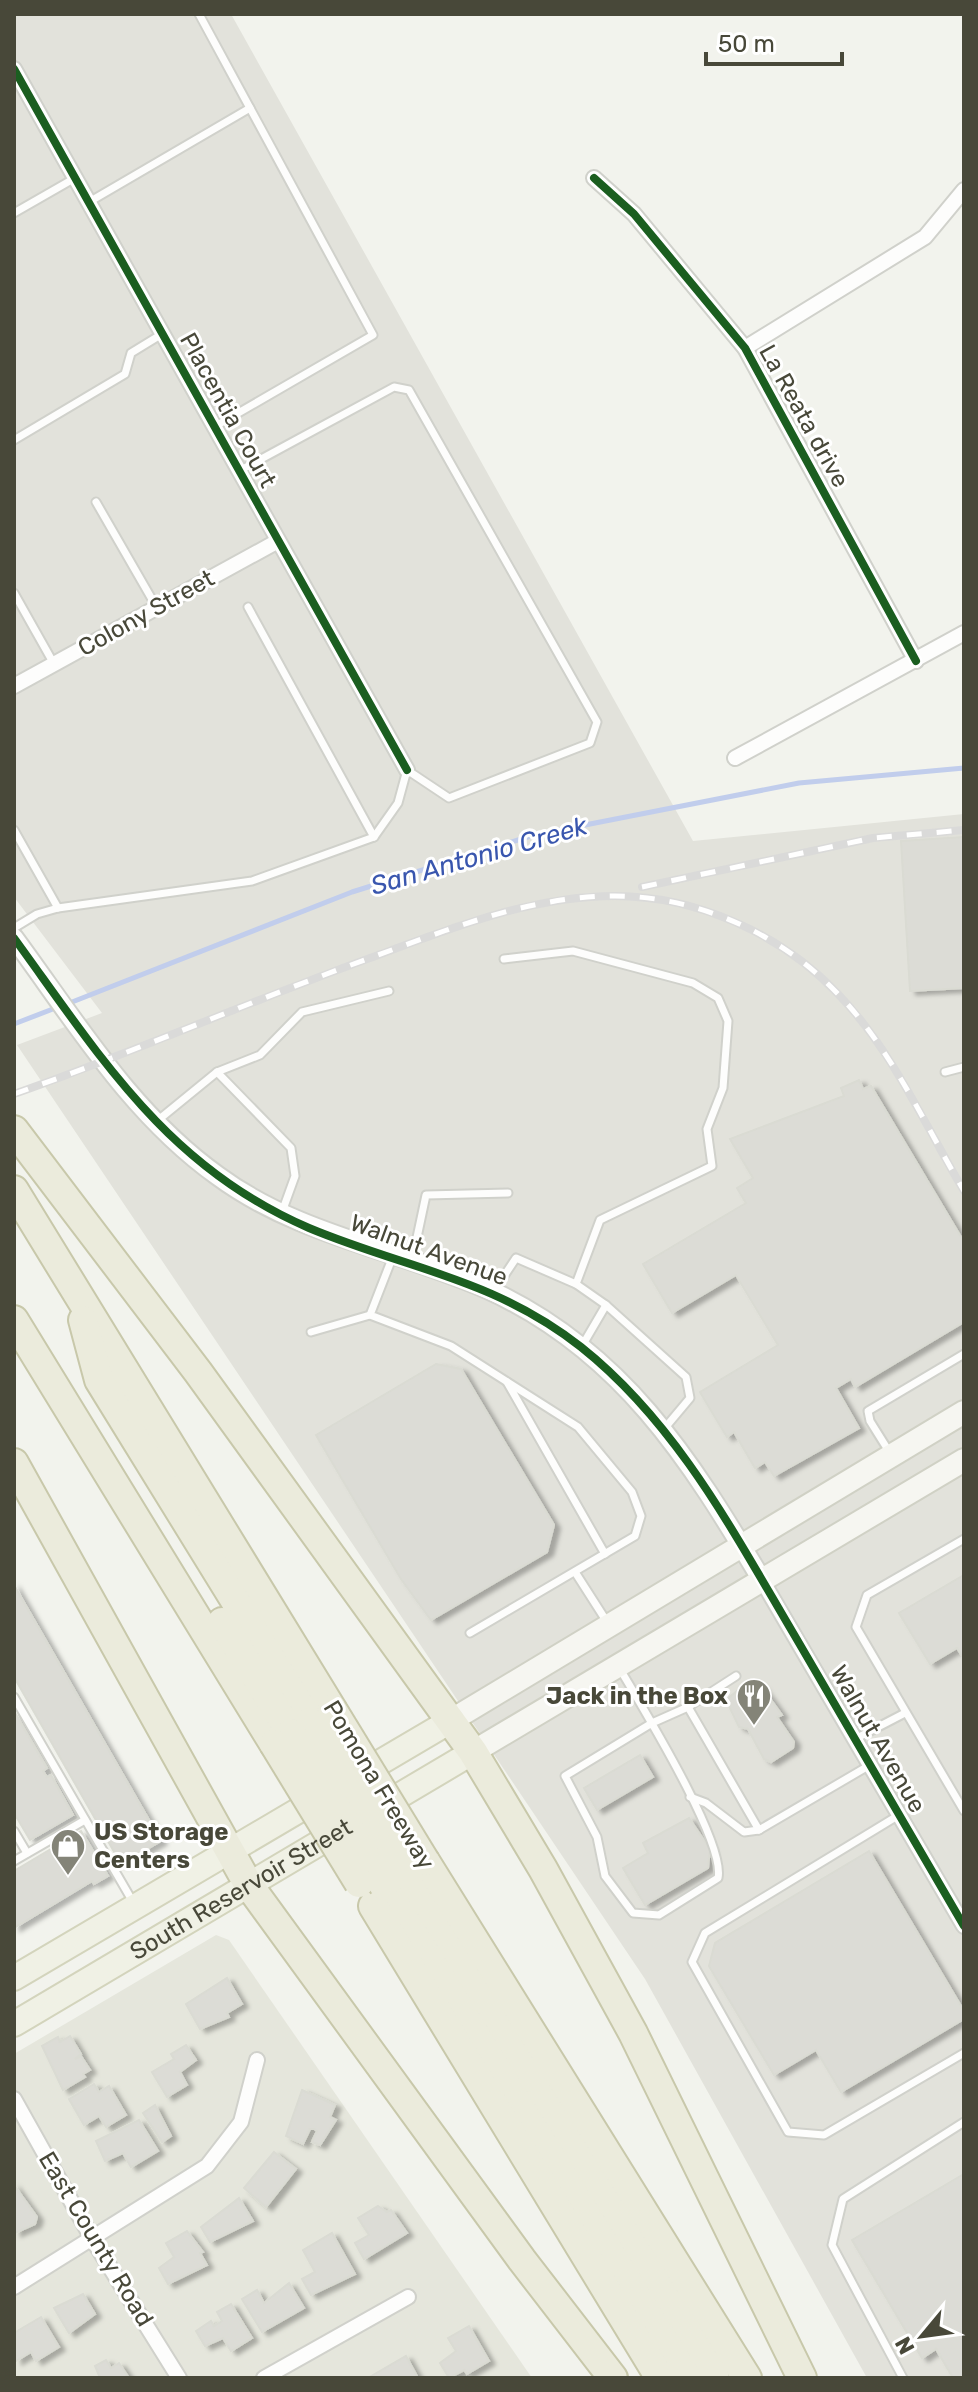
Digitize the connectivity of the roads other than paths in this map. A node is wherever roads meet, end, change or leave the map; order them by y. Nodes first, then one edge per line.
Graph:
1 (199, 14) edge
2 (14, 69) edge
3 (250, 108) junction
4 (75, 178) junction
5 (594, 178) dead end
6 (964, 190) edge
7 (89, 202) junction
8 (14, 213) edge
9 (162, 334) junction
10 (745, 348) junction
11 (214, 427) junction
12 (14, 440) edge
13 (239, 471) junction
14 (96, 502) dead end
15 (278, 541) junction
16 (14, 593) edge
17 (248, 607) dead end
18 (157, 608) junction
19 (964, 633) edge
20 (916, 661) junction
21 (54, 664) junction
22 (14, 686) edge
23 (735, 758) dead end
24 (407, 770) junction
25 (14, 830) edge
26 (374, 837) junction
27 (58, 908) junction
28 (14, 928) edge
29 (14, 938) edge
30 (504, 959) dead end
31 (389, 991) dead end
32 (964, 1067) edge
33 (217, 1072) junction
34 (945, 1072) dead end
35 (155, 1123) junction
36 (22, 1141) edge
37 (14, 1190) edge
38 (508, 1193) dead end
39 (282, 1214) junction
40 (393, 1256) junction
41 (412, 1263) junction
42 (576, 1284) junction
43 (493, 1292) junction
44 (606, 1305) junction
45 (370, 1315) junction
46 (17, 1325) edge
47 (311, 1332) dead end
48 (581, 1348) junction
49 (964, 1354) edge
50 (505, 1378) junction
51 (964, 1412) edge
52 (664, 1429) junction
53 (892, 1454) junction
54 (964, 1460) edge
55 (14, 1463) edge
56 (964, 1539) edge
57 (740, 1543) junction
58 (605, 1554) junction
59 (575, 1572) junction
60 (763, 1582) junction
61 (608, 1624) junction
62 (470, 1633) dead end
63 (619, 1667) junction
64 (736, 1676) dead end
65 (14, 1697) edge
66 (688, 1707) junction
67 (905, 1713) junction
68 (452, 1720) junction
69 (652, 1723) junction
70 (302, 1727) junction
71 (855, 1739) junction
72 (473, 1752) junction
73 (870, 1765) junction
74 (690, 1797) junction
75 (964, 1811) edge
76 (899, 1815) junction
77 (85, 1820) junction
78 (759, 1830) junction
79 (14, 1831) edge
80 (27, 1853) junction
81 (228, 1853) junction
82 (14, 1861) edge
83 (394, 1879) junction
84 (248, 1884) junction
85 (136, 1906) junction
86 (964, 1926) edge
87 (14, 1978) edge
88 (14, 2024) edge
89 (964, 2053) edge
90 (257, 2060) dead end
91 (14, 2099) edge
92 (964, 2122) edge
93 (93, 2240) junction
94 (14, 2287) edge
95 (408, 2297) dead end
96 (179, 2378) edge
97 (264, 2378) edge
98 (613, 2378) edge
99 (660, 2378) edge
100 (687, 2378) edge
101 (715, 2378) edge
102 (747, 2378) edge
103 (802, 2378) edge
104 (903, 2378) edge

1 - 3 lane
2 - 4 street, Placentia Court
3 - 7 lane
3 - 11 lane
4 - 7 street, Placentia Court
4 - 8 lane
5 - 10 street, La Reata drive
6 - 10 street
7 - 9 street, Placentia Court
9 - 11 street, Placentia Court
9 - 12 lane
10 - 20 street, La Reata drive
11 - 13 street, Placentia Court
13 - 15 street, Placentia Court
13 - 24 lane
14 - 18 lane
15 - 18 street, Colony Street
15 - 24 street, Placentia Court
16 - 21 lane
17 - 26 lane
18 - 21 street, Colony Street
19 - 20 street
20 - 23 street
21 - 22 street, Colony Street
24 - 26 lane
25 - 27 lane
26 - 27 lane
27 - 28 lane
29 - 35 street, Walnut Avenue
30 - 42 lane
31 - 33 lane
32 - 34 lane
33 - 35 lane
33 - 39 lane
35 - 39 street, Walnut Avenue
36 - 68 highway
37 - 70 highway, Pomona Freeway
38 - 41 lane
39 - 40 street, Walnut Avenue
40 - 41 street, Walnut Avenue
40 - 45 lane
41 - 43 street, Walnut Avenue
42 - 43 lane
42 - 44 lane
43 - 48 street, Walnut Avenue
44 - 48 lane
44 - 52 lane
45 - 47 lane
45 - 50 lane
46 - 70 highway, Pomona Freeway
48 - 52 street, Walnut Avenue
49 - 53 lane
50 - 58 lane
50 - 58 lane
51 - 53 main road, South Reservoir Street
52 - 57 street, Walnut Avenue
53 - 57 main road, South Reservoir Street
54 - 60 main road, South Reservoir Street
55 - 81 highway
56 - 67 lane
57 - 60 street, Walnut Avenue
57 - 61 main road, South Reservoir Street
58 - 59 lane
59 - 61 lane
59 - 62 lane
60 - 63 main road, South Reservoir Street
60 - 71 street, Walnut Avenue
61 - 68 main road, South Reservoir Street
63 - 69 lane
63 - 72 main road, South Reservoir Street
64 - 66 lane
65 - 77 lane
66 - 69 lane
66 - 78 lane
67 - 71 lane
67 - 75 lane
68 - 72 highway
68 - 81 main road, South Reservoir Street
69 - 74 lane
69 - 74 lane
70 - 83 highway, Pomona Freeway, bridge
70 - 83 highway, Pomona Freeway, bridge
71 - 73 street, Walnut Avenue
72 - 84 main road, South Reservoir Street
72 - 103 highway
73 - 76 street, Walnut Avenue
73 - 78 lane
74 - 78 lane
76 - 86 street, Walnut Avenue
76 - 89 lane
77 - 80 lane
77 - 85 lane
79 - 80 lane
80 - 82 lane
81 - 84 highway
81 - 85 main road, South Reservoir Street
83 - 99 highway, Pomona Freeway
83 - 100 highway
83 - 101 highway
83 - 102 highway, Pomona Freeway
84 - 88 main road, South Reservoir Street
84 - 98 highway
85 - 87 main road, South Reservoir Street
90 - 93 street
91 - 93 street, East County Road
92 - 104 lane
93 - 94 street
93 - 96 street, East County Road
95 - 97 street

